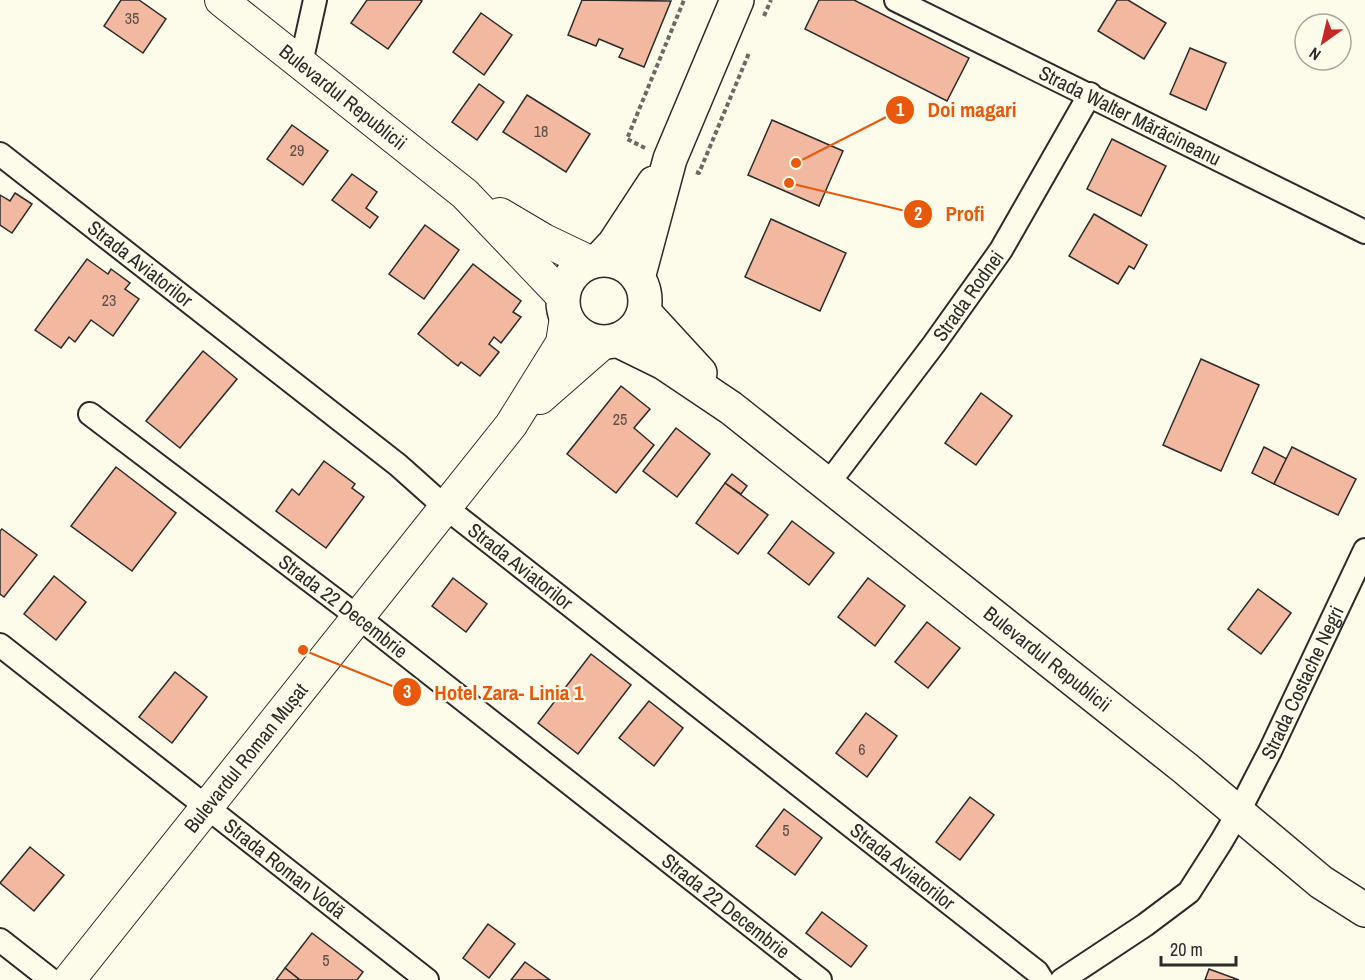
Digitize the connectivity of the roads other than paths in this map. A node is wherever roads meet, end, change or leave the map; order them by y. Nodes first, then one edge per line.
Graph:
1 (221, 0) edge
2 (315, 0) edge
3 (737, 0) edge
4 (896, 0) edge
5 (301, 63) junction
6 (1090, 94) junction
7 (0, 154) edge
8 (670, 159) junction
9 (465, 194) junction
10 (1365, 232) edge
11 (595, 261) junction
12 (638, 278) junction
13 (565, 307) junction
14 (644, 312) junction
15 (610, 341) junction
16 (731, 408) junction
17 (90, 414) dead end
18 (511, 425) junction
19 (827, 485) junction
20 (445, 507) junction
21 (1365, 550) edge
22 (358, 617) junction
23 (0, 645) edge
24 (207, 809) junction
25 (1238, 813) junction
26 (1365, 910) edge
27 (0, 940) edge
28 (51, 980) edge
29 (69, 980) edge
30 (427, 980) edge
31 (820, 980) edge
32 (1041, 980) edge
33 (1062, 980) edge

1 - 5 street, Bulevardul Republicii
2 - 5 street
3 - 8 main road
4 - 6 street, Strada Walter Mărăcineanu
5 - 9 street, Bulevardul Republicii
6 - 10 street, Strada Walter Mărăcineanu
6 - 19 street, Strada Rodnei
7 - 20 street, Strada Aviatorilor
8 - 11 main road
8 - 12 main road
9 - 11 street, Bulevardul Republicii
9 - 13 street, Bulevardul Republicii
11 - 12 main road
11 - 13 main road
12 - 14 main road
13 - 15 main road
13 - 18 street, Bulevardul Roman Mușat
14 - 15 main road
14 - 16 main road, Bulevardul Republicii
15 - 16 main road, Bulevardul Republicii
15 - 18 street, Bulevardul Roman Mușat
16 - 19 main road, Bulevardul Republicii
17 - 22 street, Strada 22 Decembrie
18 - 20 street, Bulevardul Roman Mușat
19 - 25 main road, Bulevardul Republicii
20 - 22 street, Bulevardul Roman Mușat
20 - 32 street, Strada Aviatorilor
21 - 25 street, Strada Costache Negri
22 - 24 street, Bulevardul Roman Mușat
22 - 31 street, Strada 22 Decembrie
23 - 24 street, Strada Roman Vodă
24 - 29 street, Bulevardul Roman Mușat
24 - 30 street, Strada Roman Vodă
25 - 26 main road, Bulevardul Republicii
25 - 33 street, Strada Costache Negri
27 - 28 street

